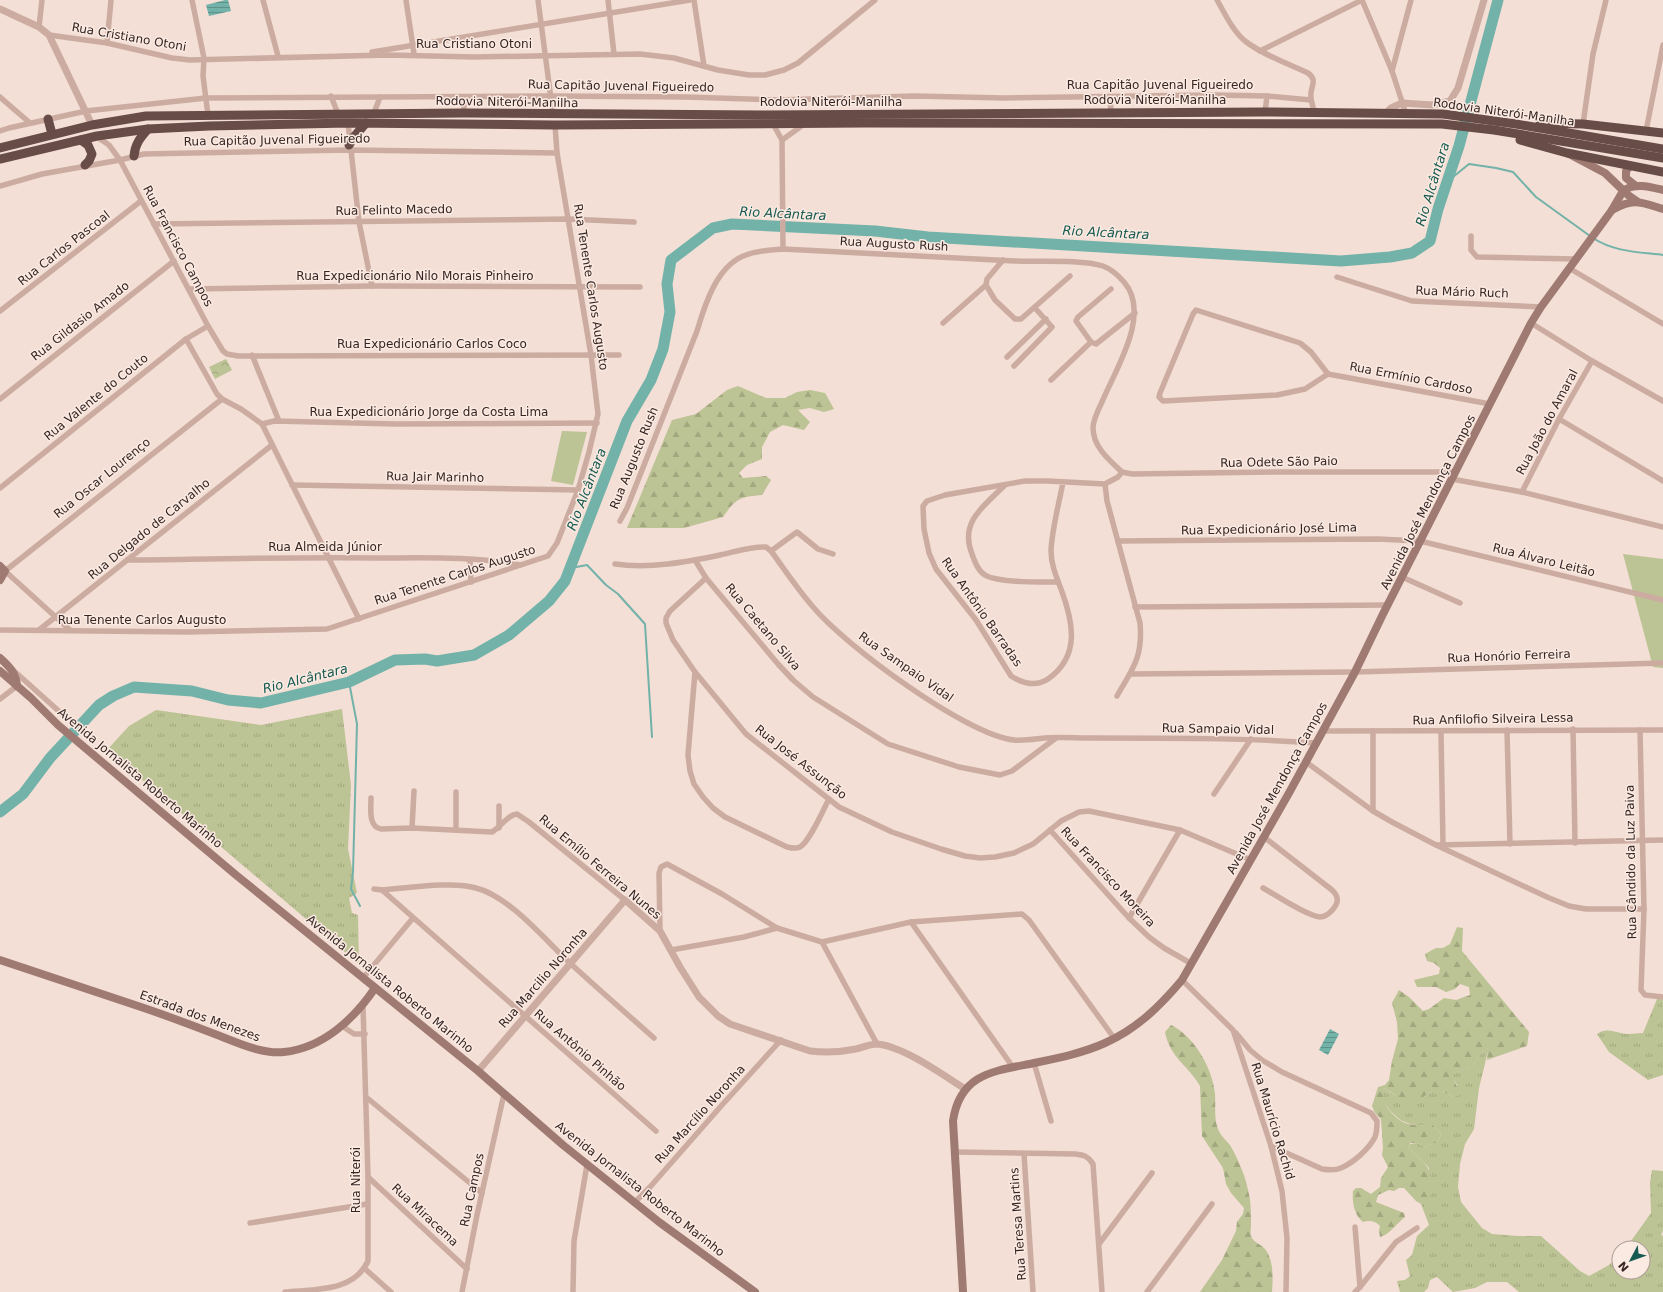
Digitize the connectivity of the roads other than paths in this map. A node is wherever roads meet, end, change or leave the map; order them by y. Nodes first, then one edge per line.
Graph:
1 (42, 0) edge
2 (112, 0) edge
3 (192, 0) edge
4 (264, 0) edge
5 (406, 0) edge
6 (538, 0) edge
7 (608, 0) edge
8 (690, 0) edge
9 (694, 0) edge
10 (875, 0) edge
11 (1217, 0) edge
12 (1362, 0) edge
13 (1411, 0) edge
14 (1484, 0) edge
15 (1606, 0) edge
16 (0, 9) edge
17 (39, 27) junction
18 (49, 35) junction
19 (107, 43) junction
20 (1663, 45) edge
21 (1260, 50) junction
22 (414, 54) junction
23 (614, 54) junction
24 (546, 55) junction
25 (278, 56) junction
26 (348, 56) junction
27 (204, 58) junction
28 (704, 66) junction
29 (1392, 71) junction
30 (331, 96) junction
31 (551, 96) junction
32 (1110, 96) junction
33 (1267, 96) junction
34 (0, 97) edge
35 (380, 97) junction
36 (464, 97) junction
37 (206, 98) junction
38 (1311, 100) junction
39 (1402, 103) junction
40 (86, 111) junction
41 (1265, 112) junction
42 (374, 113) junction
43 (464, 113) junction
44 (1111, 113) junction
45 (1315, 113) junction
46 (1386, 113) junction
47 (338, 114) junction
48 (553, 114) junction
49 (1406, 114) junction
50 (208, 115) junction
51 (48, 119) junction
52 (1443, 119) junction
53 (30, 123) junction
54 (348, 123) junction
55 (366, 124) junction
56 (773, 124) junction
57 (804, 124) junction
58 (1516, 124) junction
59 (1583, 124) junction
60 (92, 125) junction
61 (555, 125) junction
62 (1489, 126) junction
63 (148, 129) junction
64 (0, 131) edge
65 (1646, 131) junction
66 (1663, 133) edge
67 (52, 134) junction
68 (97, 136) junction
69 (81, 140) junction
70 (782, 140) junction
71 (350, 147) junction
72 (0, 148) edge
73 (1663, 149) edge
74 (557, 153) junction
75 (1567, 153) junction
76 (134, 156) junction
77 (1663, 158) edge
78 (0, 159) edge
79 (120, 160) junction
80 (85, 165) junction
81 (1630, 166) junction
82 (1660, 172) edge
83 (0, 186) edge
84 (1636, 186) junction
85 (1663, 190) edge
86 (1623, 191) junction
87 (141, 201) junction
88 (1638, 202) junction
89 (1663, 209) edge
90 (1612, 210) junction
91 (570, 219) junction
92 (359, 222) junction
93 (634, 222) dead end
94 (154, 224) junction
95 (1471, 236) dead end
96 (783, 246) junction
97 (1576, 259) junction
98 (1004, 260) junction
99 (174, 261) junction
100 (1569, 268) junction
101 (1070, 276) dead end
102 (1337, 277) dead end
103 (986, 285) junction
104 (372, 286) junction
105 (580, 287) junction
106 (640, 288) dead end
107 (189, 289) junction
108 (1111, 289) dead end
109 (1541, 307) junction
110 (1034, 308) junction
111 (0, 311) edge
112 (1135, 313) junction
113 (1046, 319) junction
114 (943, 323) dead end
115 (1532, 323) junction
116 (1663, 324) edge
117 (208, 326) junction
118 (186, 340) junction
119 (1091, 342) junction
120 (591, 354) junction
121 (252, 355) junction
122 (619, 355) dead end
123 (245, 356) joint
124 (1007, 357) dead end
125 (1592, 361) junction
126 (1014, 366) dead end
127 (1328, 374) junction
128 (1051, 380) dead end
129 (222, 398) junction
130 (0, 399) edge
131 (1663, 401) edge
132 (1490, 404) junction
133 (1559, 419) junction
134 (279, 421) junction
135 (597, 423) junction
136 (262, 424) junction
137 (272, 445) junction
138 (1122, 472) junction
139 (1454, 476) junction
140 (1663, 481) edge
141 (1063, 482) junction
142 (1105, 484) junction
143 (292, 485) junction
144 (1005, 485) junction
145 (0, 488) edge
146 (578, 490) junction
147 (1522, 492) junction
148 (620, 521) dead end
149 (1663, 527) edge
150 (1118, 541) junction
151 (1420, 541) junction
152 (771, 551) junction
153 (833, 554) dead end
154 (328, 557) junction
155 (128, 560) junction
156 (470, 560) junction
157 (695, 560) junction
158 (615, 564) dead end
159 (521, 565) junction
160 (3, 569) edge
161 (1402, 577) junction
162 (706, 578) junction
163 (0, 580) edge
164 (471, 582) junction
165 (1058, 582) junction
166 (1663, 600) edge
167 (1460, 603) dead end
168 (1388, 605) junction
169 (1135, 607) junction
170 (57, 616) junction
171 (359, 619) junction
172 (0, 630) edge
173 (39, 630) junction
174 (70, 630) junction
175 (0, 658) edge
176 (1663, 663) edge
177 (9, 666) junction
178 (0, 671) edge
179 (695, 672) junction
180 (1355, 672) junction
181 (1130, 674) junction
182 (17, 686) junction
183 (1117, 696) dead end
184 (0, 699) edge
185 (62, 714) dead end
186 (1573, 729) junction
187 (1507, 730) junction
188 (1640, 730) junction
189 (1663, 730) edge
190 (1324, 731) junction
191 (1373, 731) junction
192 (1441, 732) junction
193 (1056, 738) junction
194 (1250, 739) junction
195 (1317, 743) junction
196 (1306, 762) junction
197 (414, 790) dead end
198 (456, 792) dead end
199 (1214, 794) dead end
200 (370, 798) dead end
201 (829, 799) junction
202 (499, 806) dead end
203 (1373, 810) junction
204 (412, 828) junction
205 (499, 828) junction
206 (456, 830) junction
207 (1050, 830) junction
208 (1180, 830) junction
209 (1264, 837) junction
210 (1663, 840) edge
211 (1575, 842) junction
212 (1642, 842) junction
213 (1510, 844) junction
214 (1436, 845) junction
215 (1443, 845) junction
216 (1251, 860) junction
217 (1263, 888) dead end
218 (374, 889) dead end
219 (382, 890) junction
220 (625, 900) junction
221 (1644, 910) junction
222 (413, 918) junction
223 (1129, 918) junction
224 (911, 922) junction
225 (777, 928) junction
226 (660, 931) junction
227 (822, 942) junction
228 (671, 950) junction
229 (0, 960) edge
230 (570, 963) junction
231 (1192, 964) junction
232 (363, 978) junction
233 (1182, 980) junction
234 (375, 988) junction
235 (1663, 997) edge
236 (363, 1006) junction
237 (525, 1016) junction
238 (342, 1026) junction
239 (1233, 1030) junction
240 (365, 1034) junction
241 (654, 1038) dead end
242 (1114, 1038) junction
243 (781, 1040) junction
244 (877, 1044) junction
245 (1034, 1063) junction
246 (1012, 1066) junction
247 (478, 1071) junction
248 (965, 1089) junction
249 (504, 1094) junction
250 (366, 1097) junction
251 (1051, 1120) dead end
252 (656, 1131) dead end
253 (1271, 1146) junction
254 (954, 1152) junction
255 (1024, 1154) junction
256 (587, 1165) junction
257 (1152, 1173) dead end
258 (368, 1178) junction
259 (482, 1192) junction
260 (634, 1202) junction
261 (367, 1204) junction
262 (1212, 1204) dead end
263 (250, 1223) dead end
264 (1355, 1227) dead end
265 (1417, 1228) dead end
266 (1099, 1244) junction
267 (364, 1268) junction
268 (467, 1269) junction
269 (1360, 1287) junction
270 (286, 1292) edge
271 (392, 1292) edge
272 (462, 1292) edge
273 (573, 1292) edge
274 (755, 1292) edge
275 (963, 1292) edge
276 (1033, 1292) edge
277 (1102, 1292) edge
278 (1147, 1292) edge
279 (1286, 1292) edge
280 (1355, 1292) edge

1 - 17 street
2 - 19 street
3 - 27 street
4 - 25 street
5 - 22 street
6 - 24 street
7 - 23 street
8 - 26 street
9 - 28 street
10 - 28 street, Rua Cristiano Otoni
11 - 21 street
12 - 21 street
12 - 29 street
13 - 29 street
14 - 39 street
15 - 59 street
16 - 17 street
17 - 18 street
18 - 19 street, Rua Cristiano Otoni
18 - 40 street
19 - 27 street, Rua Cristiano Otoni
20 - 65 street
21 - 38 street
22 - 24 street, Rua Cristiano Otoni
22 - 26 street, Rua Cristiano Otoni
23 - 24 street, Rua Cristiano Otoni
23 - 28 street, Rua Cristiano Otoni
24 - 31 street
25 - 26 street, Rua Cristiano Otoni
25 - 27 street, Rua Cristiano Otoni
27 - 37 street
29 - 39 street
30 - 35 street, Rua Capitão Juvenal Figueiredo
30 - 37 street, Rua Capitão Juvenal Figueiredo
30 - 47 street, Rua Capitão Juvenal Figueiredo
31 - 32 street, Rua Capitão Juvenal Figueiredo
31 - 36 street, Rua Capitão Juvenal Figueiredo
31 - 48 street
32 - 33 street, Rua Capitão Juvenal Figueiredo
32 - 44 street
33 - 38 street, Rua Capitão Juvenal Figueiredo
33 - 41 street, Rua Capitão Juvenal Figueiredo
34 - 53 street
35 - 36 street, Rua Capitão Juvenal Figueiredo
35 - 42 street
36 - 43 street
37 - 40 street, Rua Capitão Juvenal Figueiredo
37 - 50 street
38 - 45 street
39 - 46 street
39 - 49 street
40 - 51 street, Rua Capitão Juvenal Figueiredo
40 - 60 street
41 - 44 highway, Rodovia Niterói-Manilha
41 - 45 highway, Rodovia Niterói-Manilha
42 - 43 highway, Rodovia Niterói-Manilha
42 - 47 highway, Rodovia Niterói-Manilha
43 - 48 highway, Rodovia Niterói-Manilha
44 - 48 highway, Rodovia Niterói-Manilha
45 - 46 highway, Rodovia Niterói-Manilha
46 - 49 highway, Rodovia Niterói-Manilha
47 - 50 highway, Rodovia Niterói-Manilha
49 - 52 highway, Rodovia Niterói-Manilha
50 - 60 highway, Rodovia Niterói-Manilha
51 - 53 street, Rua Capitão Juvenal Figueiredo
51 - 67 highway
52 - 57 highway, Rodovia Niterói-Manilha
52 - 62 highway, Rodovia Niterói-Manilha
53 - 64 street, Rua Capitão Juvenal Figueiredo
54 - 55 highway, Rodovia Niterói-Manilha
54 - 63 highway, Rodovia Niterói-Manilha
54 - 71 street
55 - 61 highway, Rodovia Niterói-Manilha
55 - 71 highway
56 - 57 highway, Rodovia Niterói-Manilha
56 - 61 highway, Rodovia Niterói-Manilha
56 - 70 street
57 - 70 street
58 - 59 highway
58 - 62 highway, Rodovia Niterói-Manilha
58 - 73 highway, Rodovia Niterói-Manilha
59 - 65 highway
60 - 67 highway, Rodovia Niterói-Manilha
61 - 74 street, Rua Tenente Carlos Augusto
62 - 75 highway
62 - 77 highway, Rodovia Niterói-Manilha
63 - 68 highway, Rodovia Niterói-Manilha
63 - 76 highway
65 - 66 highway
67 - 72 highway, Rodovia Niterói-Manilha
68 - 69 highway, Rodovia Niterói-Manilha
68 - 79 street, Rua Francisco Campos
69 - 78 highway, Rodovia Niterói-Manilha
69 - 80 highway
70 - 96 street
71 - 74 street, Rua Capitão Juvenal Figueiredo
71 - 76 street, Rua Capitão Juvenal Figueiredo
71 - 92 street
74 - 91 street, Rua Tenente Carlos Augusto
75 - 81 highway
75 - 86 main road
76 - 79 street, Rua Capitão Juvenal Figueiredo
79 - 80 street, Rua Capitão Juvenal Figueiredo
79 - 87 street, Rua Francisco Campos
80 - 83 street, Rua Capitão Juvenal Figueiredo
81 - 82 highway
81 - 84 main road
84 - 85 main road
84 - 86 main road
84 - 88 main road
86 - 88 main road
86 - 90 main road, Avenida José Mendonça Campos
87 - 94 street, Rua Francisco Campos
87 - 111 street, Rua Carlos Pascoal
88 - 89 main road
88 - 90 main road
90 - 97 main road, Avenida José Mendonça Campos
91 - 92 street, Rua Felinto Macedo
91 - 93 street, Rua Felinto Macedo
91 - 105 street, Rua Tenente Carlos Augusto
92 - 94 street, Rua Felinto Macedo
92 - 104 street
94 - 99 street, Rua Francisco Campos
95 - 97 street
96 - 98 street, Rua Augusto Rush
96 - 148 street, Rua Augusto Rush
97 - 100 main road, Avenida José Mendonça Campos
98 - 103 street
98 - 112 street, Rua Augusto Rush
99 - 107 street, Rua Francisco Campos
99 - 130 street, Rua Gildasio Amado
100 - 109 main road, Avenida José Mendonça Campos
100 - 116 street
101 - 110 street
102 - 109 street, Rua Mário Ruch
103 - 110 street
103 - 114 street
104 - 105 street, Rua Expedicionário Nilo Morais Pinheiro
104 - 107 street, Rua Expedicionário Nilo Morais Pinheiro
105 - 106 street, Rua Expedicionário Nilo Morais Pinheiro
105 - 120 street, Rua Tenente Carlos Augusto
107 - 117 street, Rua Francisco Campos
108 - 119 street
109 - 115 main road, Avenida José Mendonça Campos
110 - 113 street
112 - 119 street
112 - 138 street, Rua Augusto Rush
113 - 124 street
113 - 126 street
115 - 125 street
115 - 132 main road, Avenida José Mendonça Campos
117 - 118 street, Rua Valente do Couto
117 - 123 street, Rua Francisco Campos
118 - 129 street
118 - 145 street, Rua Valente do Couto
119 - 128 street
120 - 121 street, Rua Expedicionário Carlos Coco
120 - 122 street, Rua Expedicionário Carlos Coco
120 - 135 street, Rua Tenente Carlos Augusto
121 - 123 street, Rua Expedicionário Carlos Coco
121 - 134 street
125 - 131 street
125 - 133 street, Rua João do Amaral
127 - 127 street
127 - 132 street, Rua Ermínio Cardoso
129 - 136 street
129 - 160 street, Rua Oscar Lourenço
132 - 139 main road, Avenida José Mendonça Campos
133 - 140 street
133 - 147 street, Rua João do Amaral
134 - 135 street, Rua Expedicionário Jorge da Costa Lima
134 - 136 street, Rua Expedicionário Jorge da Costa Lima
135 - 146 street, Rua Tenente Carlos Augusto
136 - 137 street
137 - 143 street
137 - 155 street, Rua Delgado de Carvalho
138 - 139 street, Rua Odete São Paio
138 - 142 street
139 - 147 street, Rua Odete São Paio
139 - 151 main road, Avenida José Mendonça Campos
141 - 142 street, Rua Antônio Barradas
141 - 144 street, Rua Antônio Barradas
141 - 165 street, Rua Antônio Barradas
142 - 150 street
143 - 146 street, Rua Jair Marinho
143 - 154 street
144 - 165 street
144 - 165 street, Rua Antônio Barradas
146 - 159 street, Rua Tenente Carlos Augusto
147 - 149 street, Rua Odete São Paio
150 - 151 street, Rua Expedicionário José Lima
150 - 169 street
151 - 161 main road, Avenida José Mendonça Campos
151 - 166 street, Rua Álvaro Leitão
152 - 153 street
152 - 157 street
152 - 193 street, Rua Sampaio Vidal
154 - 155 street, Rua Almeida Júnior
154 - 156 street, Rua Almeida Júnior
154 - 171 street
155 - 170 street, Rua Delgado de Carvalho
156 - 159 street, Rua Almeida Júnior
156 - 164 street
157 - 158 street
157 - 162 street, Rua Caetano Silva
159 - 164 street, Rua Tenente Carlos Augusto
160 - 163 main road, Rua Oscar Lourenço
160 - 170 street
161 - 167 street
161 - 168 main road, Avenida José Mendonça Campos
162 - 179 street, Rua José Assunção
162 - 193 street, Rua Caetano Silva
164 - 171 street, Rua Tenente Carlos Augusto
168 - 169 street
168 - 180 main road, Avenida José Mendonça Campos
169 - 181 street
170 - 173 street, Rua Delgado de Carvalho
170 - 174 street
171 - 174 street, Rua Tenente Carlos Augusto
172 - 173 street, Rua Tenente Carlos Augusto
173 - 174 street, Rua Tenente Carlos Augusto
175 - 177 main road, Avenida Jornalista Roberto Marinho
176 - 180 street, Rua Honório Ferreira
177 - 182 main road, Avenida Jornalista Roberto Marinho
177 - 185 street, Avenida Jornalista Roberto Marinho
178 - 182 main road, Avenida Jornalista Roberto Marinho
179 - 201 street, Rua José Assunção
179 - 201 street
180 - 181 street, Rua Honório Ferreira
180 - 190 main road, Avenida José Mendonça Campos
181 - 183 street
182 - 184 street
182 - 232 main road, Avenida Jornalista Roberto Marinho
186 - 187 street, Rua Anfilofio Silveira Lessa
186 - 188 street, Rua Anfilofio Silveira Lessa
186 - 211 street
187 - 192 street, Rua Anfilofio Silveira Lessa
187 - 213 street
188 - 189 street, Rua Anfilofio Silveira Lessa
188 - 212 street, Rua Cândido da Luz Paiva
190 - 191 street, Rua Anfilofio Silveira Lessa
190 - 195 main road, Avenida José Mendonça Campos
191 - 192 street, Rua Anfilofio Silveira Lessa
191 - 203 street
192 - 215 street
193 - 194 street, Rua Sampaio Vidal
194 - 195 street, Rua Sampaio Vidal
194 - 199 street
195 - 196 main road, Avenida José Mendonça Campos
196 - 203 street
196 - 209 main road, Avenida José Mendonça Campos
197 - 204 street
198 - 206 street
200 - 204 street
201 - 207 street, Rua José Assunção
202 - 205 street
203 - 214 street
204 - 206 street
205 - 206 street
205 - 220 street, Rua Emílio Ferreira Nunes
207 - 208 street, Rua José Assunção
207 - 223 street, Rua Francisco Moreira
208 - 216 street, Rua José Assunção
208 - 223 street
209 - 216 main road, Avenida José Mendonça Campos
209 - 217 street
210 - 212 street
211 - 212 street
211 - 213 street
212 - 221 street, Rua Cândido da Luz Paiva
213 - 215 street
214 - 215 street
214 - 221 street
216 - 231 main road, Avenida José Mendonça Campos
218 - 219 street
219 - 222 street, Rua Antônio Pinhão
219 - 230 street
220 - 226 street, Rua Emílio Ferreira Nunes
220 - 230 street, Rua Marcilio Noronha
221 - 235 street, Rua Cândido da Luz Paiva
222 - 232 street
222 - 237 street, Rua Antônio Pinhão
223 - 231 street, Rua Francisco Moreira
224 - 227 street
224 - 242 street
224 - 246 street
225 - 226 street
225 - 227 street
225 - 228 street
226 - 228 street, Rua Emílio Ferreira Nunes
227 - 244 street
228 - 243 street, Rua Emílio Ferreira Nunes
229 - 238 main road, Estrada dos Menezes
230 - 237 street, Rua Marcilio Noronha
230 - 241 street
231 - 233 main road, Avenida José Mendonça Campos
232 - 234 main road, Avenida Jornalista Roberto Marinho
233 - 239 street, Rua Maurício Rachid
233 - 242 main road, Avenida José Mendonça Campos
234 - 236 main road, Estrada dos Menezes
234 - 247 main road, Avenida Jornalista Roberto Marinho
236 - 238 main road, Estrada dos Menezes
236 - 240 street, Rua Niterói
237 - 247 street, Rua Marcilio Noronha
237 - 252 street, Rua Antônio Pinhão
238 - 240 street
239 - 253 street, Rua Maurício Rachid
239 - 253 street
240 - 250 street, Rua Niterói
242 - 245 main road, Avenida José Mendonça Campos
243 - 244 street, Rua Emílio Ferreira Nunes
243 - 260 street, Rua Marcílio Noronha
244 - 248 street, Rua Emílio Ferreira Nunes
245 - 246 main road, Avenida José Mendonça Campos
245 - 251 street
246 - 248 main road, Avenida José Mendonça Campos
247 - 249 main road, Avenida Jornalista Roberto Marinho
248 - 254 main road, Avenida José Mendonça Campos
249 - 256 main road, Avenida Jornalista Roberto Marinho
249 - 259 street, Rua Campos
250 - 258 street, Rua Niterói
250 - 259 street
253 - 279 street, Rua Maurício Rachid
254 - 255 street
254 - 275 main road, Avenida José Mendonça Campos
255 - 266 street
255 - 276 street, Rua Teresa Martins
256 - 260 main road, Avenida Jornalista Roberto Marinho
256 - 273 street
257 - 266 street
258 - 261 street, Rua Niterói
258 - 268 street, Rua Miracema
259 - 268 street, Rua Campos
260 - 274 main road, Avenida Jornalista Roberto Marinho
261 - 263 street
261 - 267 street, Rua Niterói
262 - 278 street
264 - 269 street
265 - 269 street
266 - 277 street
267 - 270 street
267 - 271 street
268 - 272 street, Rua Campos
269 - 280 street

